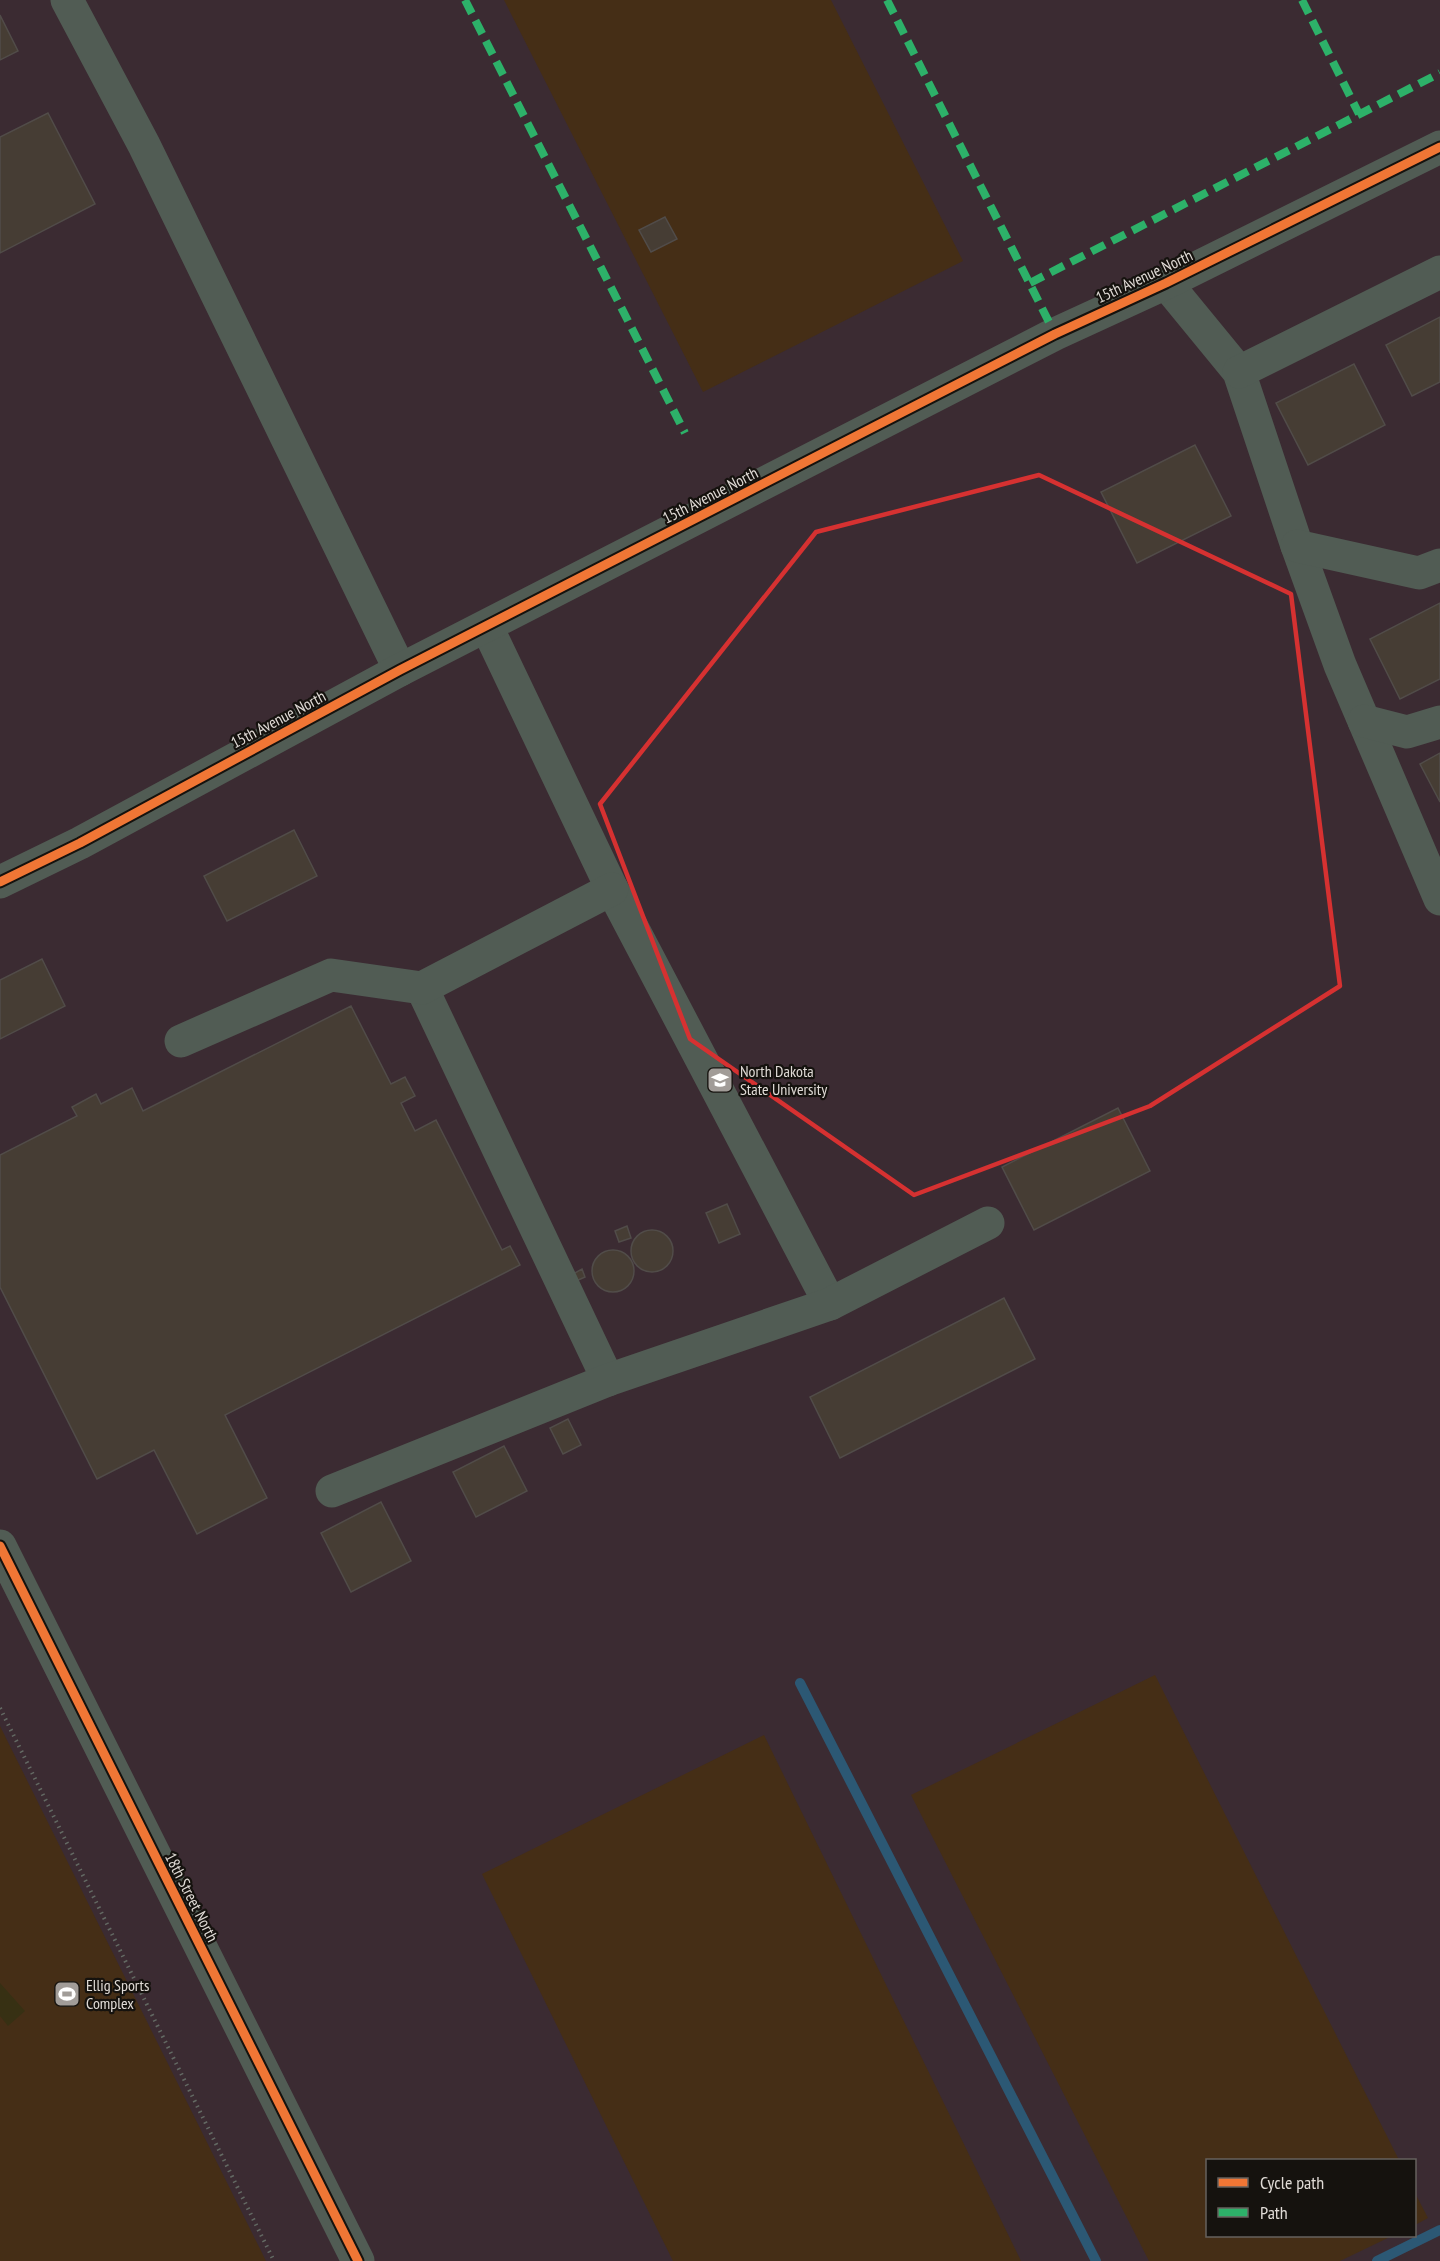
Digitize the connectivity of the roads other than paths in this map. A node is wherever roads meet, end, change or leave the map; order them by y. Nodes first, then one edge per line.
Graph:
1 (67, 0) edge
2 (1440, 147) edge
3 (1440, 272) edge
4 (1166, 283) junction
5 (1239, 372) junction
6 (1297, 546) junction
7 (1440, 565) edge
8 (487, 627) junction
9 (400, 670) junction
10 (1364, 721) junction
11 (1440, 722) edge
12 (0, 882) edge
13 (612, 889) junction
14 (1439, 893) edge
15 (422, 988) junction
16 (181, 1041) dead end
17 (988, 1223) dead end
18 (830, 1304) junction
19 (608, 1380) junction
20 (332, 1491) dead end
21 (0, 1546) edge
22 (358, 2261) edge

1 - 9 street
2 - 4 street, 15th Avenue North
3 - 5 street
4 - 5 street
4 - 8 street, 15th Avenue North
5 - 6 street
6 - 7 street
6 - 10 street
8 - 9 street, 15th Avenue North
8 - 13 street
9 - 12 street, 15th Avenue North
10 - 11 street
10 - 14 street
13 - 15 street
13 - 18 street
15 - 16 street
15 - 19 street
17 - 18 street
18 - 19 street
19 - 20 street
21 - 22 street, 18th Street North

